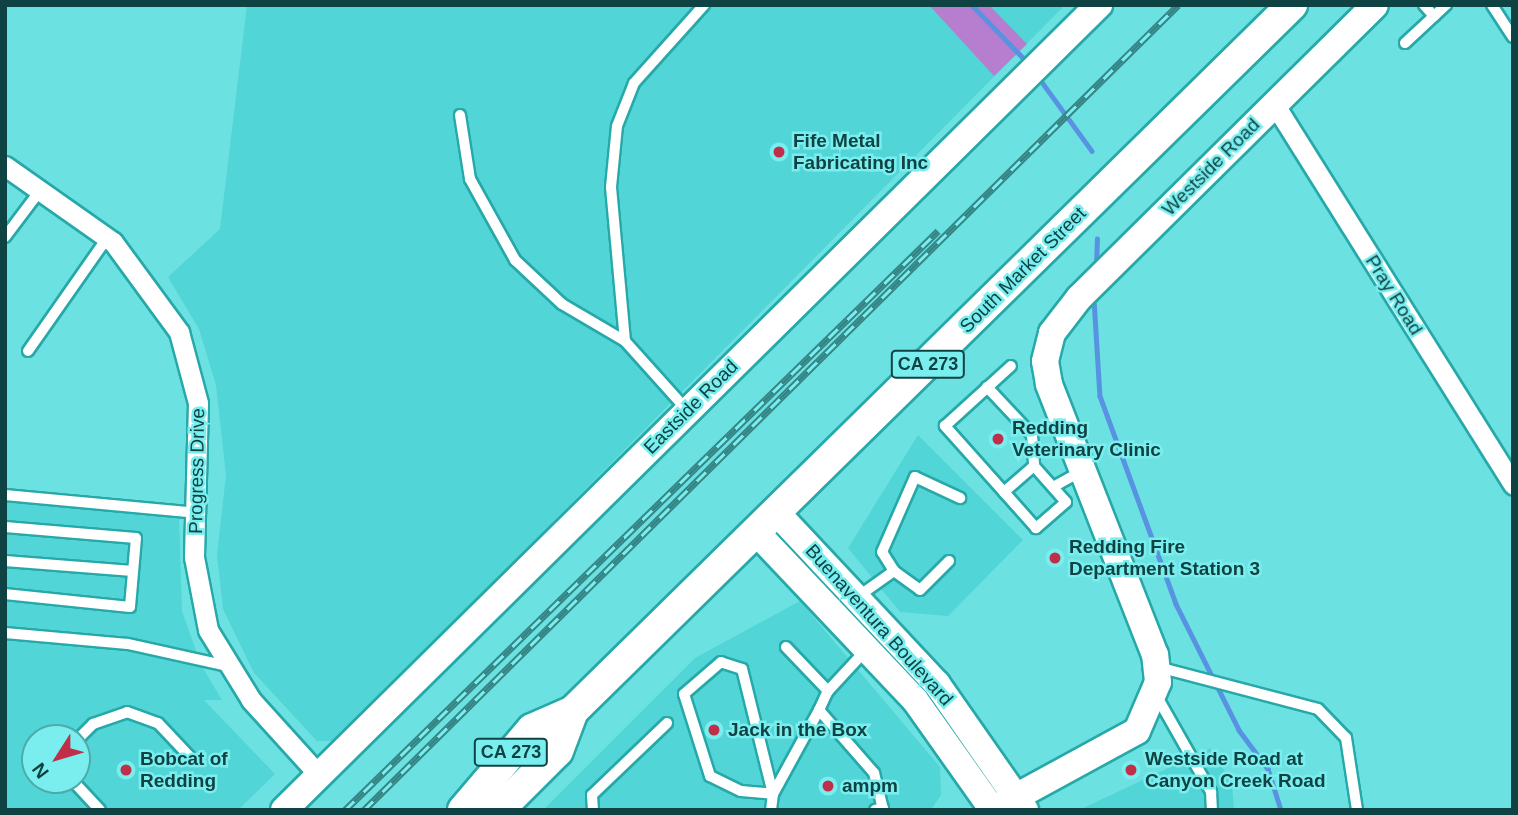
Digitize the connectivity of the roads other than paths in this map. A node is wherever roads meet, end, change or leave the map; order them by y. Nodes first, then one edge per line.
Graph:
1 (704, 5) edge
2 (1099, 5) edge
3 (1292, 5) edge
4 (1375, 5) edge
5 (1424, 5) edge
6 (1446, 5) edge
7 (1492, 5) edge
8 (1434, 16) junction
9 (1513, 37) edge
10 (1405, 43) dead end
11 (1275, 104) junction
12 (460, 115) dead end
13 (8, 172) edge
14 (39, 192) junction
15 (5, 237) edge
16 (107, 238) junction
17 (625, 341) junction
18 (28, 351) dead end
19 (1011, 366) dead end
20 (987, 387) junction
21 (688, 410) junction
22 (1034, 466) junction
23 (1082, 471) junction
24 (1513, 485) edge
25 (1053, 487) junction
26 (1004, 492) junction
27 (5, 495) edge
28 (960, 498) dead end
29 (199, 513) junction
30 (766, 522) junction
31 (5, 527) edge
32 (5, 561) edge
33 (949, 561) dead end
34 (133, 571) junction
35 (894, 571) junction
36 (5, 594) edge
37 (856, 598) junction
38 (5, 633) edge
39 (786, 648) dead end
40 (866, 650) junction
41 (228, 666) junction
42 (1158, 667) junction
43 (828, 691) junction
44 (1156, 694) junction
45 (819, 710) junction
46 (573, 711) junction
47 (667, 723) dead end
48 (91, 726) edge
49 (191, 758) dead end
50 (319, 775) junction
51 (85, 794) edge
52 (773, 794) junction
53 (1020, 803) edge
54 (100, 810) edge
55 (284, 810) edge
56 (463, 810) edge
57 (499, 810) edge
58 (593, 810) edge
59 (771, 810) edge
60 (875, 810) edge
61 (992, 810) edge
62 (1212, 810) edge
63 (1357, 810) edge

1 - 17 lane
2 - 21 street, Eastside Road
3 - 30 main road, South Market Street / CA 273
4 - 11 street, Westside Road
5 - 8 lane
6 - 8 lane
7 - 9 lane
8 - 10 lane
11 - 23 street, Westside Road
11 - 24 street, Pray Road
12 - 17 lane
13 - 14 street, Progress Drive
14 - 15 lane
14 - 16 street, Progress Drive
16 - 18 lane
16 - 29 street, Progress Drive
17 - 21 lane
19 - 20 lane
20 - 22 lane
20 - 26 lane
21 - 50 street, Eastside Road
22 - 25 lane
22 - 26 lane
23 - 25 lane
23 - 42 street
25 - 26 lane
27 - 29 lane
28 - 35 lane
29 - 41 street, Progress Drive
30 - 37 street, Buenaventura Boulevard
30 - 40 street, Buenaventura Boulevard
30 - 46 main road, South Market Street / CA 273
31 - 34 lane
32 - 34 lane
33 - 35 lane
34 - 36 lane
35 - 37 lane
37 - 53 street, Buenaventura Boulevard
38 - 41 lane
39 - 43 lane
40 - 43 lane
40 - 61 street, Buenaventura Boulevard
41 - 50 street, Progress Drive
42 - 44 street
42 - 63 lane
43 - 45 lane
44 - 53 street
44 - 62 lane
45 - 52 lane
45 - 60 lane
46 - 56 main road, South Market Street / CA 273
46 - 57 main road, South Market Street / CA 273
47 - 58 lane
48 - 49 lane
50 - 55 street, Eastside Road
51 - 54 lane
52 - 52 lane
52 - 59 lane
53 - 61 street

